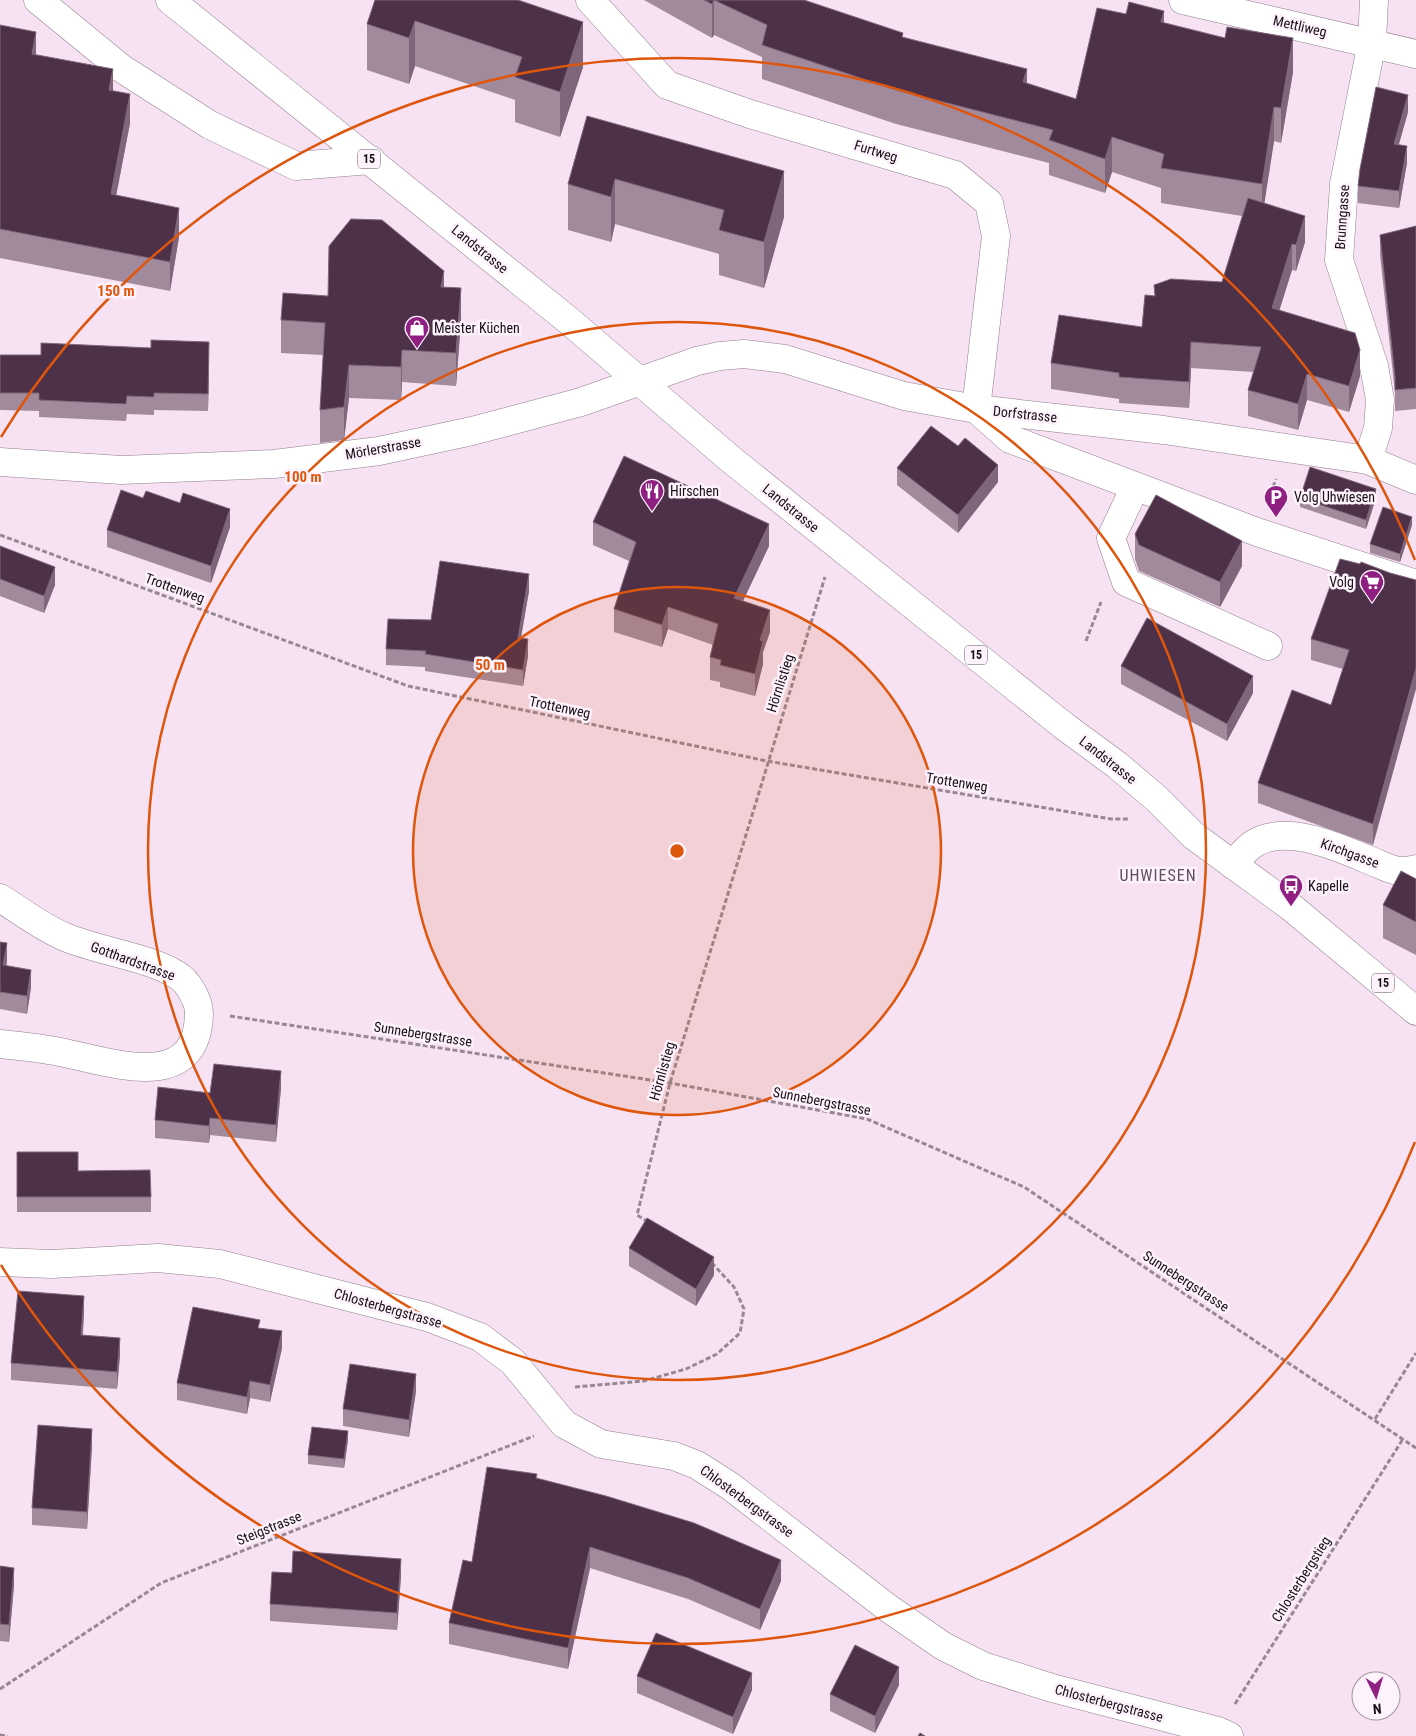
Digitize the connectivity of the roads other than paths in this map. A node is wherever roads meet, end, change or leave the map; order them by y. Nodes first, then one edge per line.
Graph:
1 (38, 0) edge
2 (170, 0) edge
3 (590, 0) edge
4 (1183, 0) edge
5 (1374, 0) edge
6 (1372, 42) junction
7 (1416, 54) edge
8 (371, 160) junction
9 (638, 382) junction
10 (976, 409) junction
11 (1368, 460) junction
12 (0, 462) edge
13 (1416, 480) edge
14 (1135, 487) junction
15 (1416, 584) edge
16 (1268, 646) dead end
17 (1233, 864) junction
18 (1416, 869) edge
19 (0, 898) edge
20 (1416, 1010) edge
21 (0, 1044) edge
22 (0, 1262) edge
23 (1223, 1734) edge

1 - 8 street
2 - 8 street, Landstrasse / 15
3 - 10 street, Furtweg
4 - 6 street, Mettliweg
5 - 6 street, Brunngasse
6 - 7 street, Mettliweg
6 - 11 street, Brunngasse
8 - 9 street, Landstrasse / 15
9 - 10 street, Dorfstrasse
9 - 12 street, Mörlerstrasse
9 - 17 street, Landstrasse / 15
10 - 11 street, Dorfstrasse
10 - 14 street
11 - 13 street, Dorfstrasse
14 - 15 street
14 - 16 street
17 - 18 street, Kirchgasse
17 - 20 street, Landstrasse / 15
19 - 21 street, Gotthardstrasse
22 - 23 street, Chlosterbergstrasse

